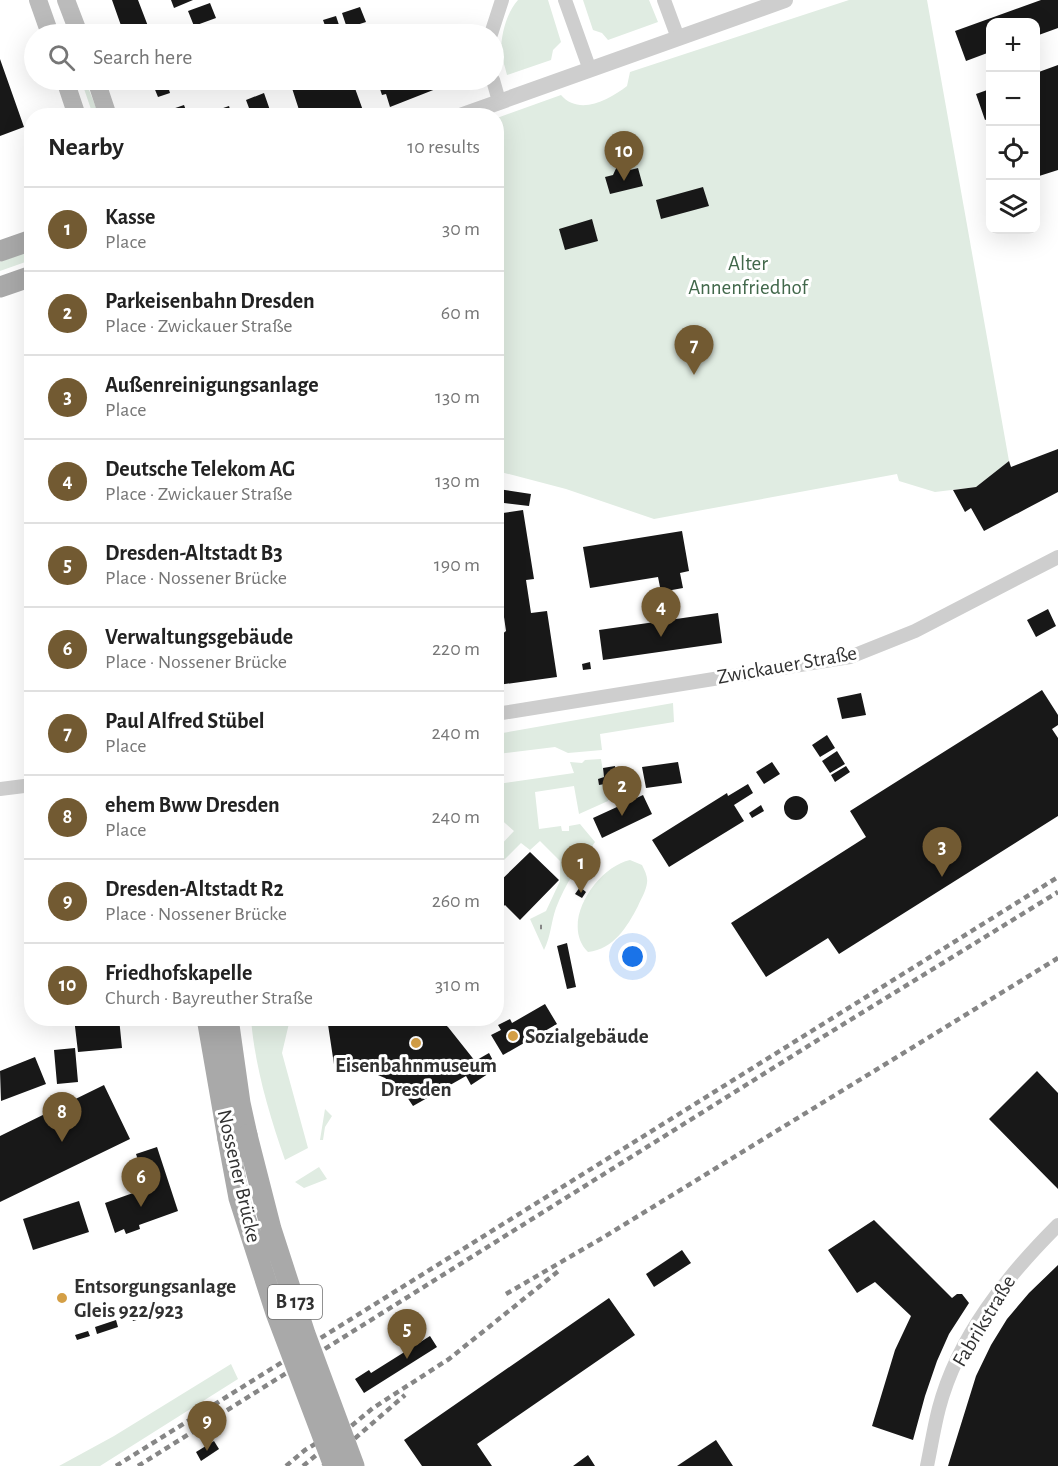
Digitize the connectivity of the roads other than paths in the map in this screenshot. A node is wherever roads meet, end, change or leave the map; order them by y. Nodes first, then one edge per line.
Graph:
1 (38, 0) edge
2 (66, 0) edge
3 (502, 0) edge
4 (565, 0) edge
5 (664, 0) edge
6 (785, 0) edge
7 (46, 24) edge
8 (75, 24) edge
9 (494, 24) edge
10 (678, 38) junction
11 (590, 70) junction
12 (68, 90) edge
13 (99, 90) edge
14 (496, 90) edge
15 (499, 101) junction
16 (74, 108) edge
17 (105, 108) edge
18 (481, 108) edge
19 (24, 243) edge
20 (0, 251) edge
21 (24, 279) edge
22 (0, 287) edge
23 (1058, 557) edge
24 (504, 713) edge
25 (24, 786) edge
26 (0, 789) edge
27 (209, 1026) edge
28 (229, 1026) edge
29 (238, 1137) junction
30 (1058, 1225) edge
31 (334, 1466) edge
32 (354, 1466) edge
33 (927, 1466) edge

1 - 7 main road
2 - 8 main road
3 - 9 street
4 - 11 street
5 - 10 street
6 - 10 street
10 - 11 street
11 - 15 street
12 - 16 main road
13 - 17 main road
14 - 15 street
15 - 18 street
19 - 20 main road
21 - 22 main road
23 - 24 street, Zwickauer Straße
25 - 26 street
27 - 29 main road, Nossener Brücke / B 173
28 - 29 main road, Nossener Brücke / B 173
29 - 31 main road, Nossener Brücke / B 173, bridge
29 - 32 main road, Nossener Brücke / B 173, bridge
30 - 33 street, Fabrikstraße

